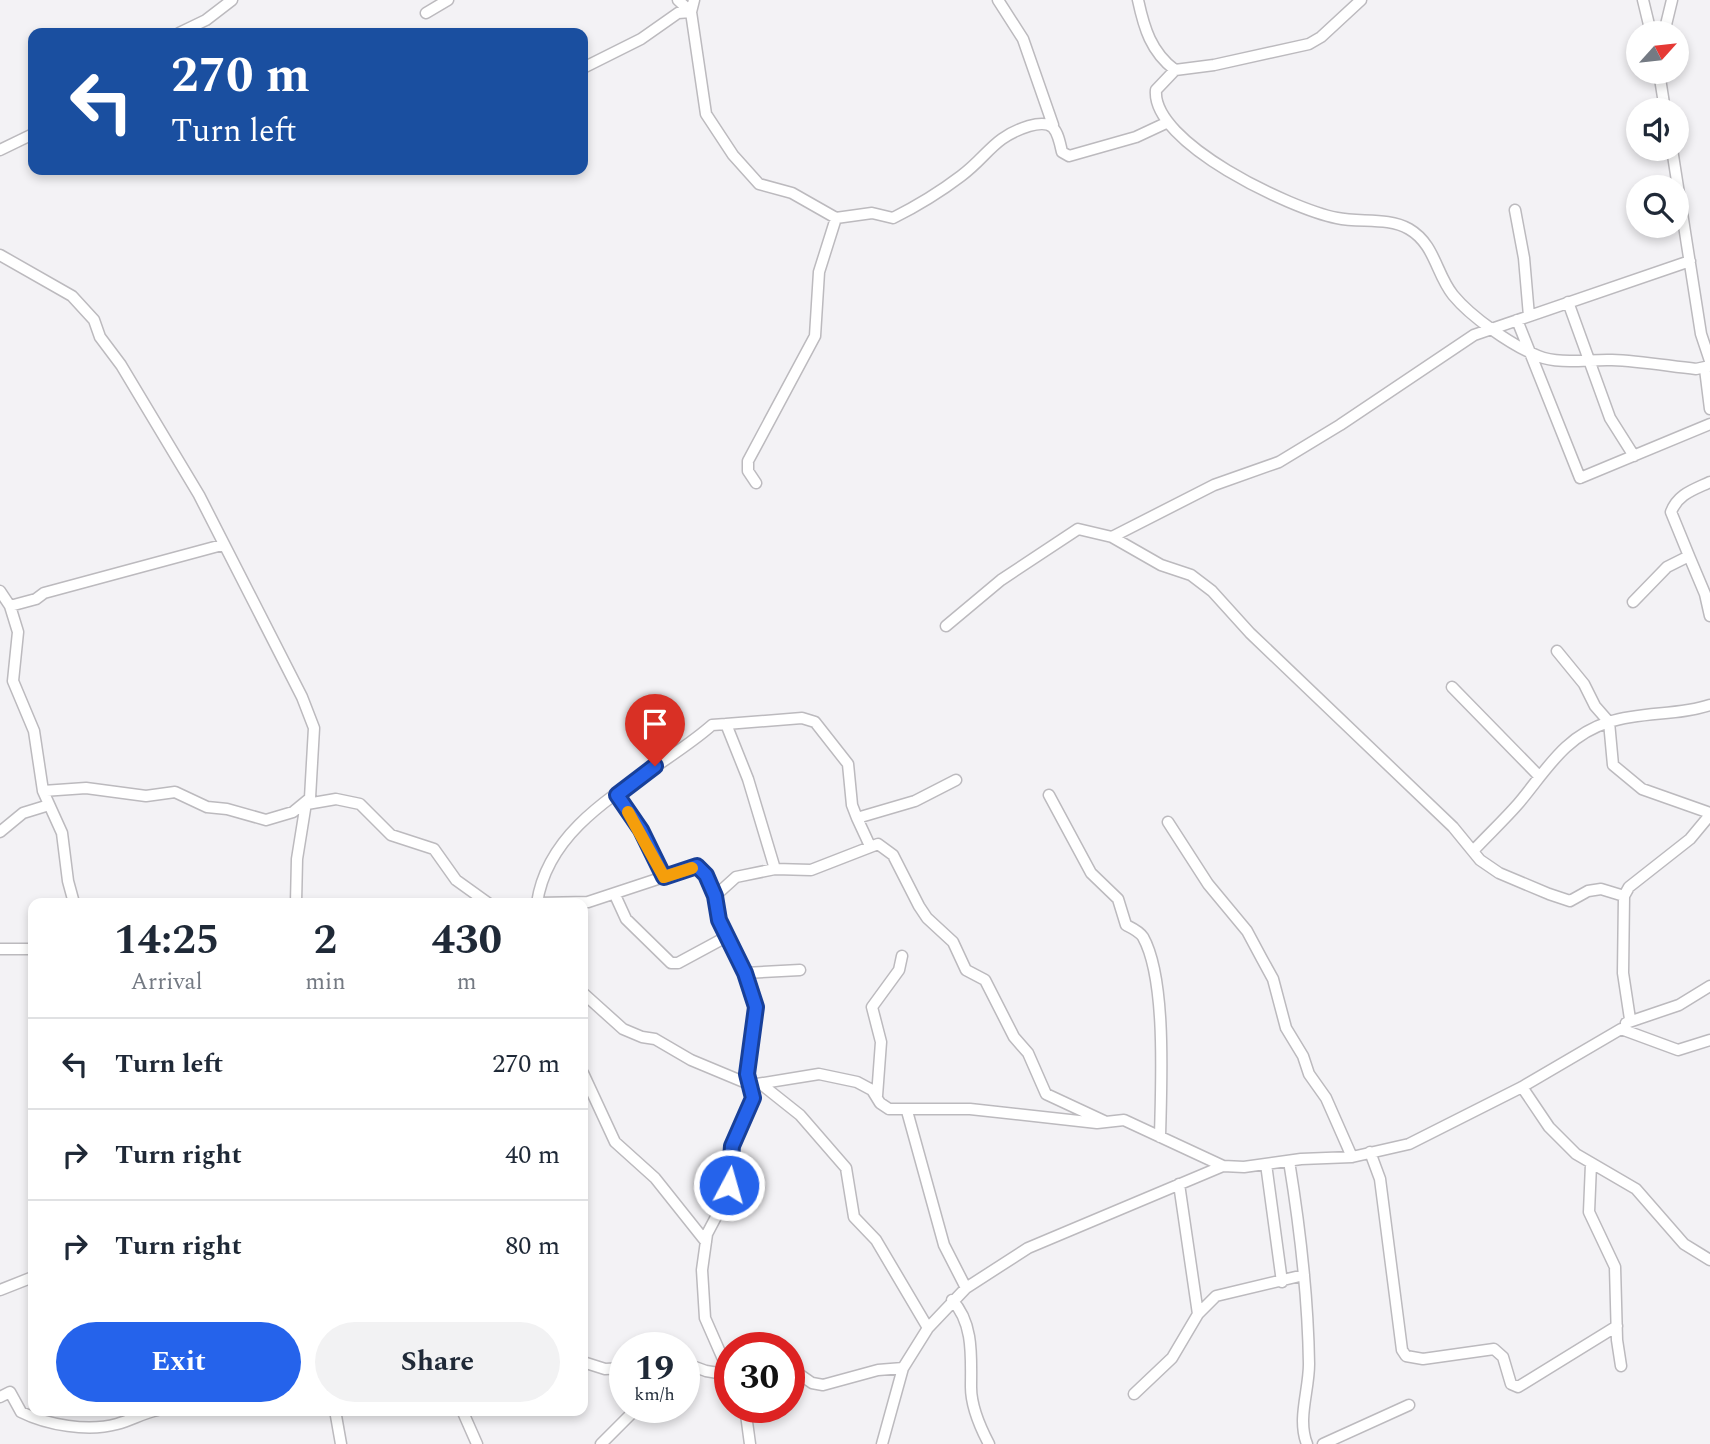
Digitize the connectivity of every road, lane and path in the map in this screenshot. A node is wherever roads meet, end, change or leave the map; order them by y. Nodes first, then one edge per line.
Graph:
1 (232, 0) edge
2 (448, 0) edge
3 (678, 0) edge
4 (694, 0) edge
5 (998, 0) edge
6 (1138, 0) edge
7 (1361, 0) edge
8 (1643, 0) edge
9 (1672, 0) edge
10 (691, 12) junction
11 (426, 13) dead end
12 (1648, 21) edge
13 (1667, 21) edge
14 (189, 28) edge
15 (1162, 60) junction
16 (588, 66) edge
17 (1175, 70) junction
18 (1161, 83) junction
19 (1166, 123) junction
20 (1053, 125) junction
21 (28, 136) edge
22 (0, 150) edge
23 (1674, 161) edge
24 (1515, 210) dead end
25 (836, 218) junction
26 (0, 255) edge
27 (1690, 261) junction
28 (1568, 302) junction
29 (1529, 316) junction
30 (1517, 320) junction
31 (1491, 328) junction
32 (1528, 349) junction
33 (1587, 361) junction
34 (1708, 365) edge
35 (1710, 408) edge
36 (1710, 424) edge
37 (1634, 456) junction
38 (1710, 482) edge
39 (756, 483) dead end
40 (1112, 537) junction
41 (222, 545) junction
42 (1689, 556) junction
43 (0, 590) edge
44 (1633, 602) dead end
45 (10, 606) junction
46 (1710, 616) edge
47 (946, 626) dead end
48 (1557, 651) dead end
49 (1451, 687) dead end
50 (1710, 705) edge
51 (1609, 722) junction
52 (726, 724) junction
53 (1538, 775) junction
54 (956, 780) dead end
55 (43, 791) junction
56 (617, 795) junction
57 (1049, 795) dead end
58 (307, 803) junction
59 (49, 804) junction
60 (1710, 814) edge
61 (857, 818) junction
62 (1168, 822) dead end
63 (0, 832) edge
64 (870, 846) junction
65 (1473, 851) junction
66 (775, 869) junction
67 (664, 877) junction
68 (615, 895) junction
69 (715, 896) junction
70 (1625, 896) junction
71 (73, 898) edge
72 (296, 898) edge
73 (481, 898) edge
74 (539, 898) edge
75 (588, 902) edge
76 (728, 936) junction
77 (0, 949) edge
78 (28, 949) edge
79 (902, 956) dead end
80 (800, 970) dead end
81 (745, 973) junction
82 (1710, 986) edge
83 (588, 998) edge
84 (1630, 1020) junction
85 (1621, 1029) junction
86 (1710, 1040) edge
87 (588, 1084) edge
88 (756, 1084) junction
89 (1522, 1087) junction
90 (877, 1096) junction
91 (907, 1111) junction
92 (1104, 1121) junction
93 (1160, 1138) junction
94 (1370, 1152) junction
95 (1352, 1157) junction
96 (1289, 1161) junction
97 (1266, 1164) junction
98 (1591, 1164) junction
99 (1223, 1166) junction
100 (1179, 1184) junction
101 (706, 1242) junction
102 (1710, 1260) edge
103 (1304, 1275) junction
104 (28, 1279) edge
105 (1282, 1282) junction
106 (967, 1288) junction
107 (0, 1290) edge
108 (952, 1300) junction
109 (1198, 1314) junction
110 (1617, 1326) junction
111 (928, 1328) junction
112 (714, 1339) edge
113 (588, 1364) edge
114 (1621, 1366) dead end
115 (903, 1368) junction
116 (609, 1369) edge
117 (805, 1378) edge
118 (1134, 1394) dead end
119 (0, 1397) edge
120 (1409, 1405) dead end
121 (28, 1415) edge
122 (32, 1416) edge
123 (139, 1416) edge
124 (336, 1416) edge
125 (465, 1416) edge
126 (622, 1423) edge
127 (747, 1423) edge
128 (341, 1444) edge
129 (477, 1444) edge
130 (601, 1444) edge
131 (750, 1444) edge
132 (882, 1444) edge
133 (989, 1444) edge
134 (1307, 1444) edge
135 (1323, 1444) edge

1 - 14 street
2 - 11 street
3 - 10 street
4 - 10 street
5 - 20 street
6 - 15 street
7 - 17 street
8 - 12 street
9 - 13 street
10 - 16 street
10 - 25 street
15 - 17 street
15 - 18 street
17 - 18 street
18 - 19 street
19 - 20 street
19 - 31 street
20 - 25 street
21 - 22 street
23 - 27 street
24 - 29 street
25 - 39 street
26 - 41 street
27 - 28 street
27 - 34 street
28 - 29 street
28 - 33 street
29 - 30 street
30 - 31 street
30 - 32 street
31 - 32 street
31 - 40 street
32 - 33 street
32 - 37 street
33 - 34 street
33 - 37 street
34 - 35 street
36 - 37 street
38 - 42 street
40 - 47 street
40 - 65 street
41 - 45 street
41 - 58 street
42 - 44 street
42 - 46 street
43 - 45 street
45 - 55 street
48 - 51 street
49 - 53 street
50 - 51 street
51 - 53 street
51 - 60 street
52 - 56 street
52 - 61 street
52 - 66 street
53 - 65 street
54 - 61 street
55 - 58 street
55 - 59 street
56 - 67 street
56 - 74 street
57 - 93 street
58 - 72 street
58 - 73 street
59 - 63 street
59 - 71 street
60 - 70 street
61 - 64 street
62 - 95 street
64 - 66 street
64 - 92 street
65 - 70 street
66 - 69 street
67 - 68 street
67 - 69 street
68 - 75 street
68 - 76 street
69 - 76 street
70 - 84 street
76 - 81 street
77 - 78 street
79 - 90 street
80 - 81 street
81 - 88 street
82 - 84 street
83 - 88 street
84 - 85 street
85 - 86 street
85 - 89 street
87 - 101 street
88 - 90 street
88 - 101 street
88 - 111 street
89 - 94 street
89 - 98 street
90 - 91 street
91 - 92 street
91 - 106 street
92 - 93 street
93 - 99 street
94 - 95 street
94 - 110 street
95 - 96 street
96 - 97 street
96 - 103 street
97 - 99 street
97 - 105 street
98 - 102 street
98 - 110 street
99 - 100 street
100 - 106 street
100 - 109 street
101 - 112 street
103 - 105 street
103 - 134 street
104 - 107 street
105 - 109 street
106 - 108 street
108 - 111 street
108 - 133 street
109 - 118 street
110 - 114 street
111 - 115 street
113 - 116 street
115 - 117 street
115 - 132 street
119 - 121 street
120 - 135 street
122 - 123 street
124 - 128 street
125 - 129 street
126 - 130 street
127 - 131 street

